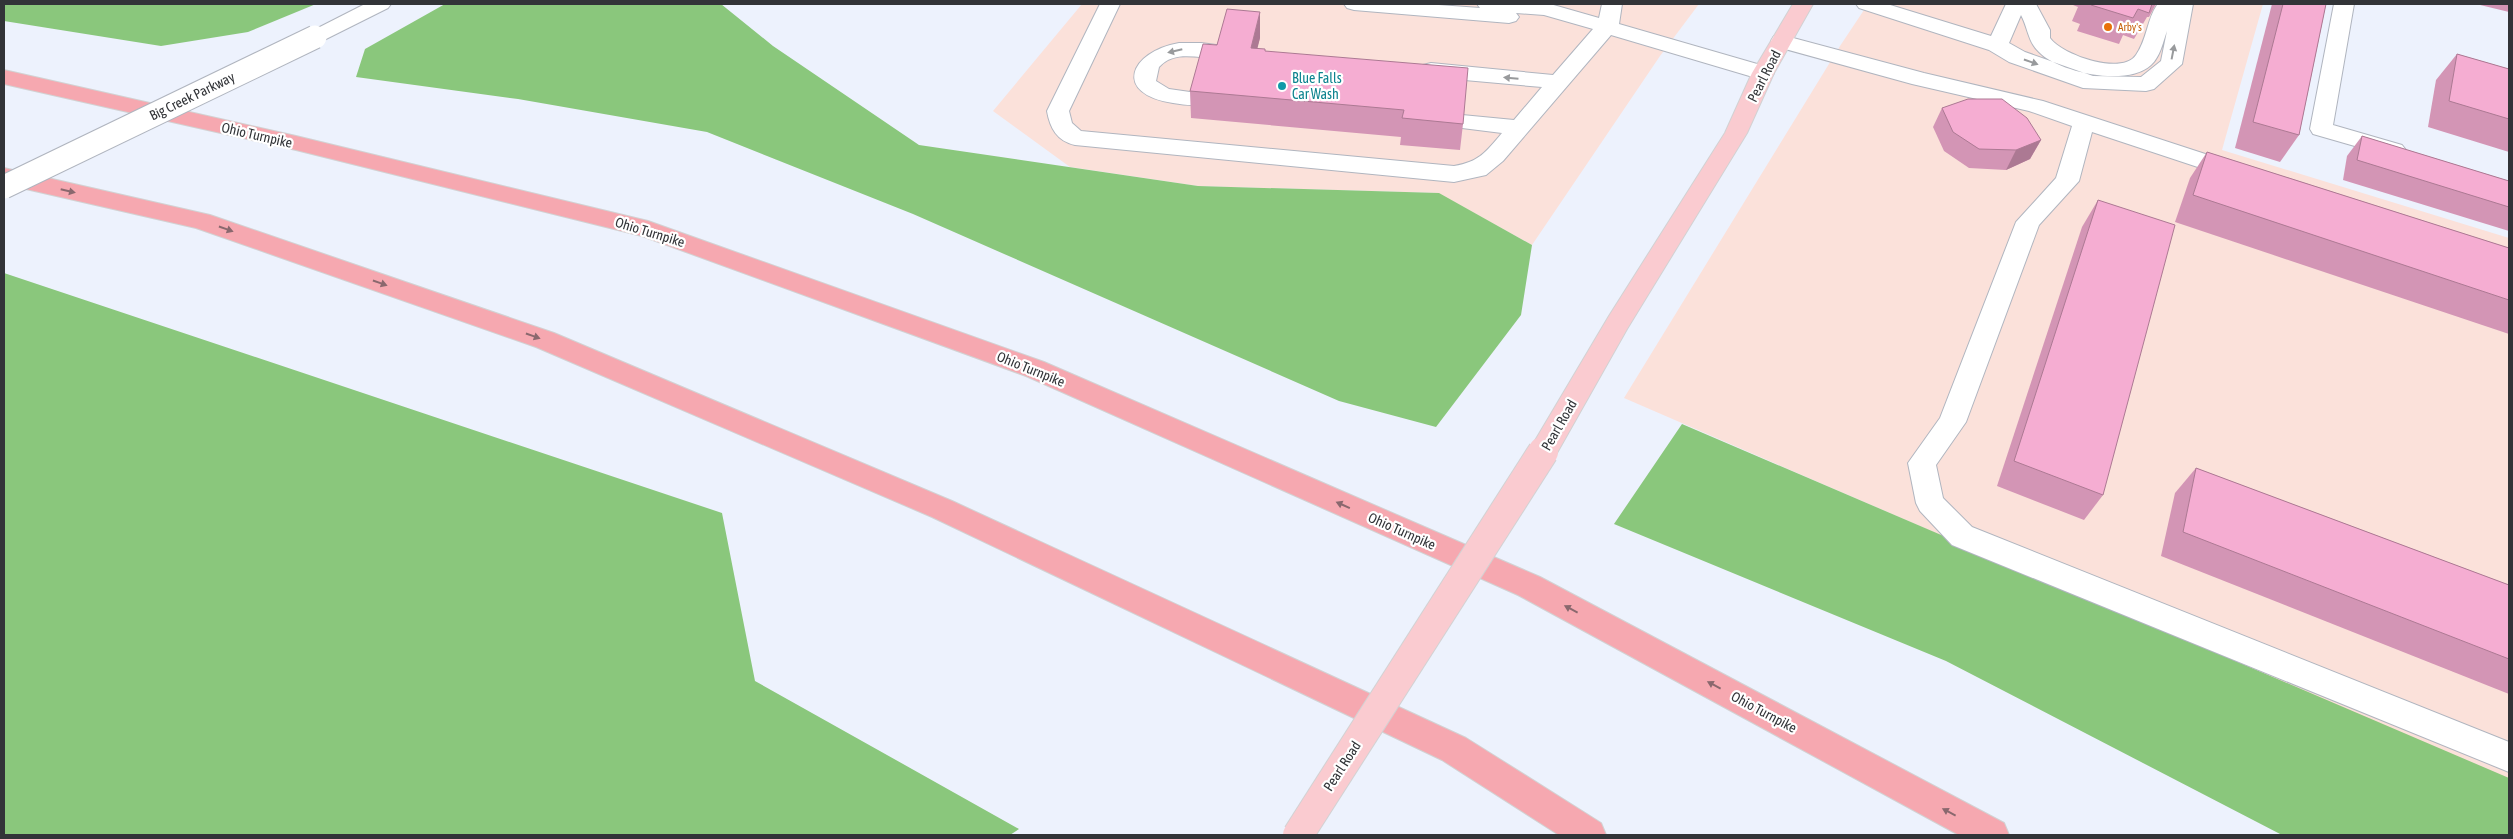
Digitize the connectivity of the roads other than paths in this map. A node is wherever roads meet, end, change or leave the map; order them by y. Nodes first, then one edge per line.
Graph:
1 (381, 4) edge
2 (1110, 4) edge
3 (1354, 4) edge
4 (1488, 4) edge
5 (1803, 4) edge
6 (1866, 4) edge
7 (2016, 4) edge
8 (2026, 4) edge
9 (2171, 4) edge
10 (2183, 4) edge
11 (2344, 4) edge
12 (1610, 15) edge
13 (1782, 41) junction
14 (1997, 44) junction
15 (1223, 52) edge
16 (1412, 69) edge
17 (1763, 73) junction
18 (4, 77) edge
19 (1559, 82) junction
20 (1196, 99) edge
21 (1462, 122) edge
22 (2084, 122) junction
23 (1520, 128) junction
24 (2412, 155) edge
25 (4, 176) edge
26 (2254, 177) edge
27 (4, 187) edge
28 (2509, 757) edge
29 (1298, 835) edge
30 (1589, 835) edge
31 (1992, 835) edge

1 - 27 street, Big Creek Parkway, bridge
2 - 23 street
3 - 12 street
4 - 12 street
5 - 13 main road, Pearl Road
6 - 14 street
7 - 14 street
8 - 9 street
14 -> 10 street
11 - 24 street
12 - 17 street
12 - 19 street
13 - 17 main road, Pearl Road
13 - 22 street
15 -> 20 street
19 -> 16 street
17 - 29 main road, Pearl Road, bridge
31 -> 18 highway, Ohio Turnpike
19 - 23 street
21 - 23 street
22 - 26 street
22 - 28 street
25 -> 30 highway

